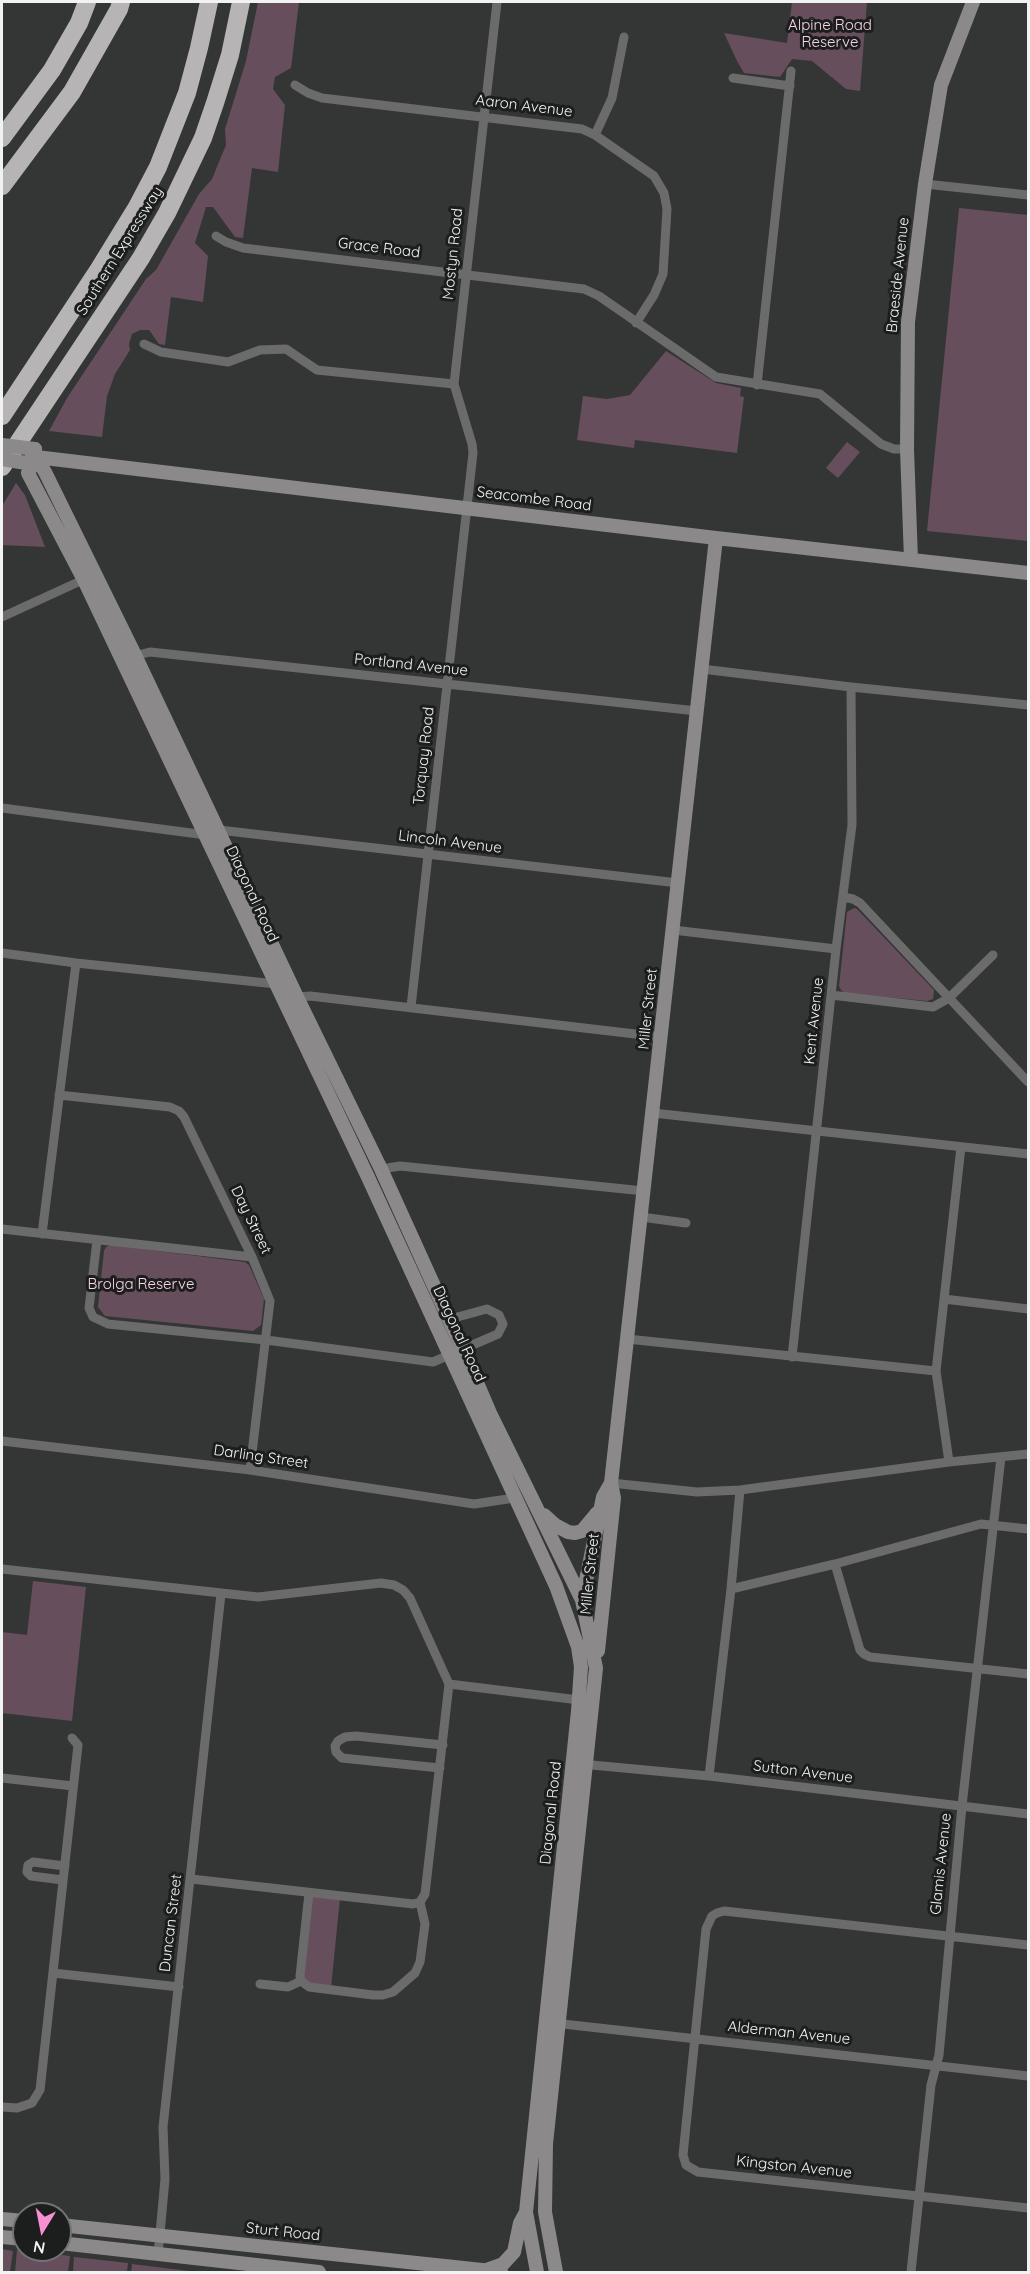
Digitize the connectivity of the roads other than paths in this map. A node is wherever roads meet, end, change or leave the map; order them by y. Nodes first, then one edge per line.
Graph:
1 (87, 2) edge
2 (121, 2) edge
3 (208, 2) edge
4 (241, 2) edge
5 (497, 2) edge
6 (973, 2) edge
7 (624, 37) dead end
8 (791, 71) dead end
9 (733, 78) dead end
10 (295, 85) dead end
11 (790, 86) junction
12 (484, 116) junction
13 (595, 135) junction
14 (2, 138) edge
15 (925, 184) junction
16 (2, 186) edge
17 (1029, 195) edge
18 (216, 236) dead end
19 (466, 274) junction
20 (636, 322) junction
21 (144, 344) dead end
22 (454, 384) junction
23 (757, 385) junction
24 (2, 416) edge
25 (2, 445) edge
26 (907, 449) junction
27 (32, 456) junction
28 (2, 459) edge
29 (2, 466) edge
30 (467, 507) junction
31 (716, 538) junction
32 (911, 560) junction
33 (1029, 573) edge
34 (89, 577) junction
35 (2, 617) edge
36 (129, 658) junction
37 (702, 669) junction
38 (448, 683) junction
39 (851, 687) junction
40 (1029, 705) edge
41 (697, 711) junction
42 (2, 808) edge
43 (219, 831) junction
44 (206, 835) junction
45 (428, 855) junction
46 (678, 883) junction
47 (843, 897) junction
48 (673, 930) junction
49 (836, 949) junction
50 (2, 953) edge
51 (993, 955) dead end
52 (76, 963) junction
53 (282, 982) junction
54 (831, 995) junction
55 (297, 997) junction
56 (949, 998) junction
57 (411, 1007) junction
58 (661, 1036) junction
59 (1029, 1082) edge
60 (59, 1095) junction
61 (652, 1113) junction
62 (817, 1131) junction
63 (962, 1147) junction
64 (1029, 1154) edge
65 (374, 1172) junction
66 (644, 1191) junction
67 (641, 1217) junction
68 (686, 1223) dead end
69 (2, 1229) edge
70 (42, 1234) junction
71 (98, 1240) junction
72 (252, 1257) junction
73 (944, 1299) junction
74 (1029, 1309) edge
75 (450, 1319) junction
76 (266, 1340) junction
77 (627, 1340) junction
78 (457, 1352) junction
79 (792, 1357) junction
80 (936, 1371) junction
81 (2, 1441) edge
82 (1029, 1454) edge
83 (1001, 1457) junction
84 (949, 1462) junction
85 (250, 1470) junction
86 (611, 1484) junction
87 (528, 1489) junction
88 (740, 1490) junction
89 (514, 1496) junction
90 (600, 1510) junction
91 (540, 1512) junction
92 (993, 1525) junction
93 (1029, 1529) edge
94 (835, 1564) junction
95 (2, 1569) edge
96 (731, 1588) junction
97 (221, 1594) junction
98 (582, 1600) junction
99 (578, 1647) junction
100 (596, 1668) junction
101 (976, 1669) junction
102 (1029, 1674) edge
103 (449, 1684) junction
104 (579, 1700) junction
105 (72, 1738) dead end
106 (443, 1745) junction
107 (580, 1764) junction
108 (440, 1768) junction
109 (709, 1776) junction
110 (2, 1778) edge
111 (73, 1786) junction
112 (962, 1806) junction
113 (1029, 1814) edge
114 (65, 1866) junction
115 (191, 1879) junction
116 (63, 1880) junction
117 (309, 1893) junction
118 (420, 1902) junction
119 (949, 1936) junction
120 (1029, 1945) edge
121 (53, 1973) junction
122 (301, 1981) junction
123 (260, 1984) dead end
124 (179, 1987) junction
125 (552, 2023) junction
126 (695, 2038) junction
127 (936, 2065) junction
128 (1029, 2076) edge
129 (2, 2107) edge
130 (919, 2196) junction
131 (1029, 2208) edge
132 (526, 2212) junction
133 (72, 2226) edge
134 (160, 2235) junction
135 (72, 2244) edge
136 (158, 2255) junction
137 (484, 2270) junction
138 (319, 2272) edge
139 (501, 2272) edge
140 (537, 2272) edge
141 (555, 2272) edge
142 (911, 2272) edge

1 - 14 highway
2 - 16 highway
3 - 24 highway, Southern Expressway
4 - 29 highway, Southern Expressway
5 - 12 street, Mostyn Road
6 - 15 main road, Braeside Avenue
7 - 13 street
8 - 11 street
9 - 11 street
10 - 12 street, Aaron Avenue
11 - 23 street
12 - 13 street, Aaron Avenue
12 - 19 street, Mostyn Road
13 - 20 street, Aaron Avenue
15 - 17 street
15 - 26 main road, Braeside Avenue
18 - 19 street, Grace Road
19 - 20 street, Grace Road
19 - 22 street, Mostyn Road
20 - 23 street, Grace Road
21 - 22 street
22 - 30 street, Mostyn Road
23 - 26 street, Grace Road
25 - 27 main road, Seacombe Road, bridge
26 - 32 main road, Braeside Avenue
27 - 28 main road, Seacombe Road, bridge
27 - 30 main road, Seacombe Road
27 - 34 main road, Diagonal Road
30 - 31 main road, Seacombe Road
30 - 38 street, Torquay Road
31 - 32 main road, Seacombe Road
31 - 37 main road, Miller Street
32 - 33 main road, Seacombe Road
34 - 35 street
34 - 36 main road, Diagonal Road
36 - 38 street, Portland Avenue
36 - 43 main road, Diagonal Road
36 - 44 main road, Diagonal Road
37 - 39 street
37 - 41 main road, Miller Street
38 - 41 street, Portland Avenue
38 - 45 street, Torquay Road
39 - 40 street
39 - 47 street, Kent Avenue
41 - 46 main road, Miller Street
42 - 44 street
43 - 44 main road
43 - 45 street, Lincoln Avenue
43 - 53 main road, Diagonal Road
44 - 53 main road, Diagonal Road
45 - 46 street, Lincoln Avenue
45 - 57 street, Torquay Road
46 - 48 main road, Miller Street
47 - 49 street, Kent Avenue
47 - 56 street
48 - 49 street
48 - 58 main road, Miller Street
49 - 54 street, Kent Avenue
50 - 52 street
51 - 56 street
52 - 53 street
52 - 60 street
53 - 55 main road, Diagonal Road
53 - 65 main road, Diagonal Road
54 - 56 street
54 - 62 street, Kent Avenue
55 - 57 street
55 - 65 main road, Diagonal Road
56 - 59 street
57 - 58 street
58 - 61 main road, Miller Street
60 - 70 street
60 - 72 street, Day Street
61 - 62 street
61 - 66 main road, Miller Street
62 - 63 street
62 - 79 street, Kent Avenue
63 - 64 street
63 - 73 street
65 - 66 street
65 - 75 main road, Diagonal Road
65 - 78 main road, Diagonal Road
66 - 67 main road, Miller Street
67 - 68 street
67 - 77 main road, Miller Street
69 - 70 street
70 - 71 street
71 - 72 street
71 - 76 street
72 - 76 street, Day Street
73 - 74 street
73 - 80 street
75 - 78 main road, Diagonal Road
75 - 78 street, Diagonal Road
76 - 78 street
76 - 85 street, Day Street
77 - 79 street
77 - 86 main road, Miller Street
78 - 87 main road, Diagonal Road
78 - 89 main road, Diagonal Road
79 - 80 street
80 - 84 street
81 - 85 street, Darling Street
82 - 83 street
83 - 84 street
83 - 92 street, Glamis Avenue
84 - 88 street
85 - 89 street, Darling Street
86 - 88 street
86 - 90 main road, Miller Street
86 - 100 main road, Miller Street
87 - 89 main road
87 - 91 main road, Diagonal Road
88 - 96 street
89 - 99 main road, Diagonal Road
90 - 91 main road
90 - 98 main road, Miller Street
91 - 98 main road, Diagonal Road
92 - 93 street
92 - 94 street
92 - 101 street, Glamis Avenue
94 - 96 street
94 - 101 street
95 - 97 street
96 - 109 street
97 - 103 street
97 - 115 street, Duncan Street
98 - 99 main road, Miller Street
98 - 100 main road, Diagonal Road
99 - 104 main road, Diagonal Road
100 - 107 main road, Diagonal Road
101 - 102 street
101 - 112 street, Glamis Avenue
103 - 104 street
103 - 106 street
104 - 107 main road, Diagonal Road
105 - 111 street
106 - 108 street
106 - 108 street
107 - 109 street, Sutton Avenue
107 - 125 main road, Diagonal Road
108 - 118 street
109 - 112 street, Sutton Avenue
110 - 111 street
111 - 114 street
112 - 113 street, Sutton Avenue
112 - 119 street, Glamis Avenue
114 - 116 street
114 - 116 street
115 - 117 street
115 - 124 street, Duncan Street
116 - 121 street
117 - 118 street
117 - 122 street
118 - 122 street
119 - 120 street
119 - 126 street
119 - 127 street, Glamis Avenue
121 - 124 street
121 - 129 street
122 - 123 street
124 - 134 street, Duncan Street
125 - 126 street, Alderman Avenue
125 - 132 main road, Diagonal Road
125 - 141 main road, Diagonal Road
126 - 127 street, Alderman Avenue
126 - 130 street, Kingston Avenue
127 - 128 street, Alderman Avenue
127 - 130 street, Glamis Avenue
130 - 131 street, Kingston Avenue
130 - 142 street, Glamis Avenue
132 - 137 main road
132 - 140 main road, Diagonal Road
133 - 134 main road, Sturt Road
134 - 136 street, Duncan Street
134 - 137 main road, Sturt Road
135 - 136 main road
136 - 138 main road
137 - 139 main road, Sturt Road

